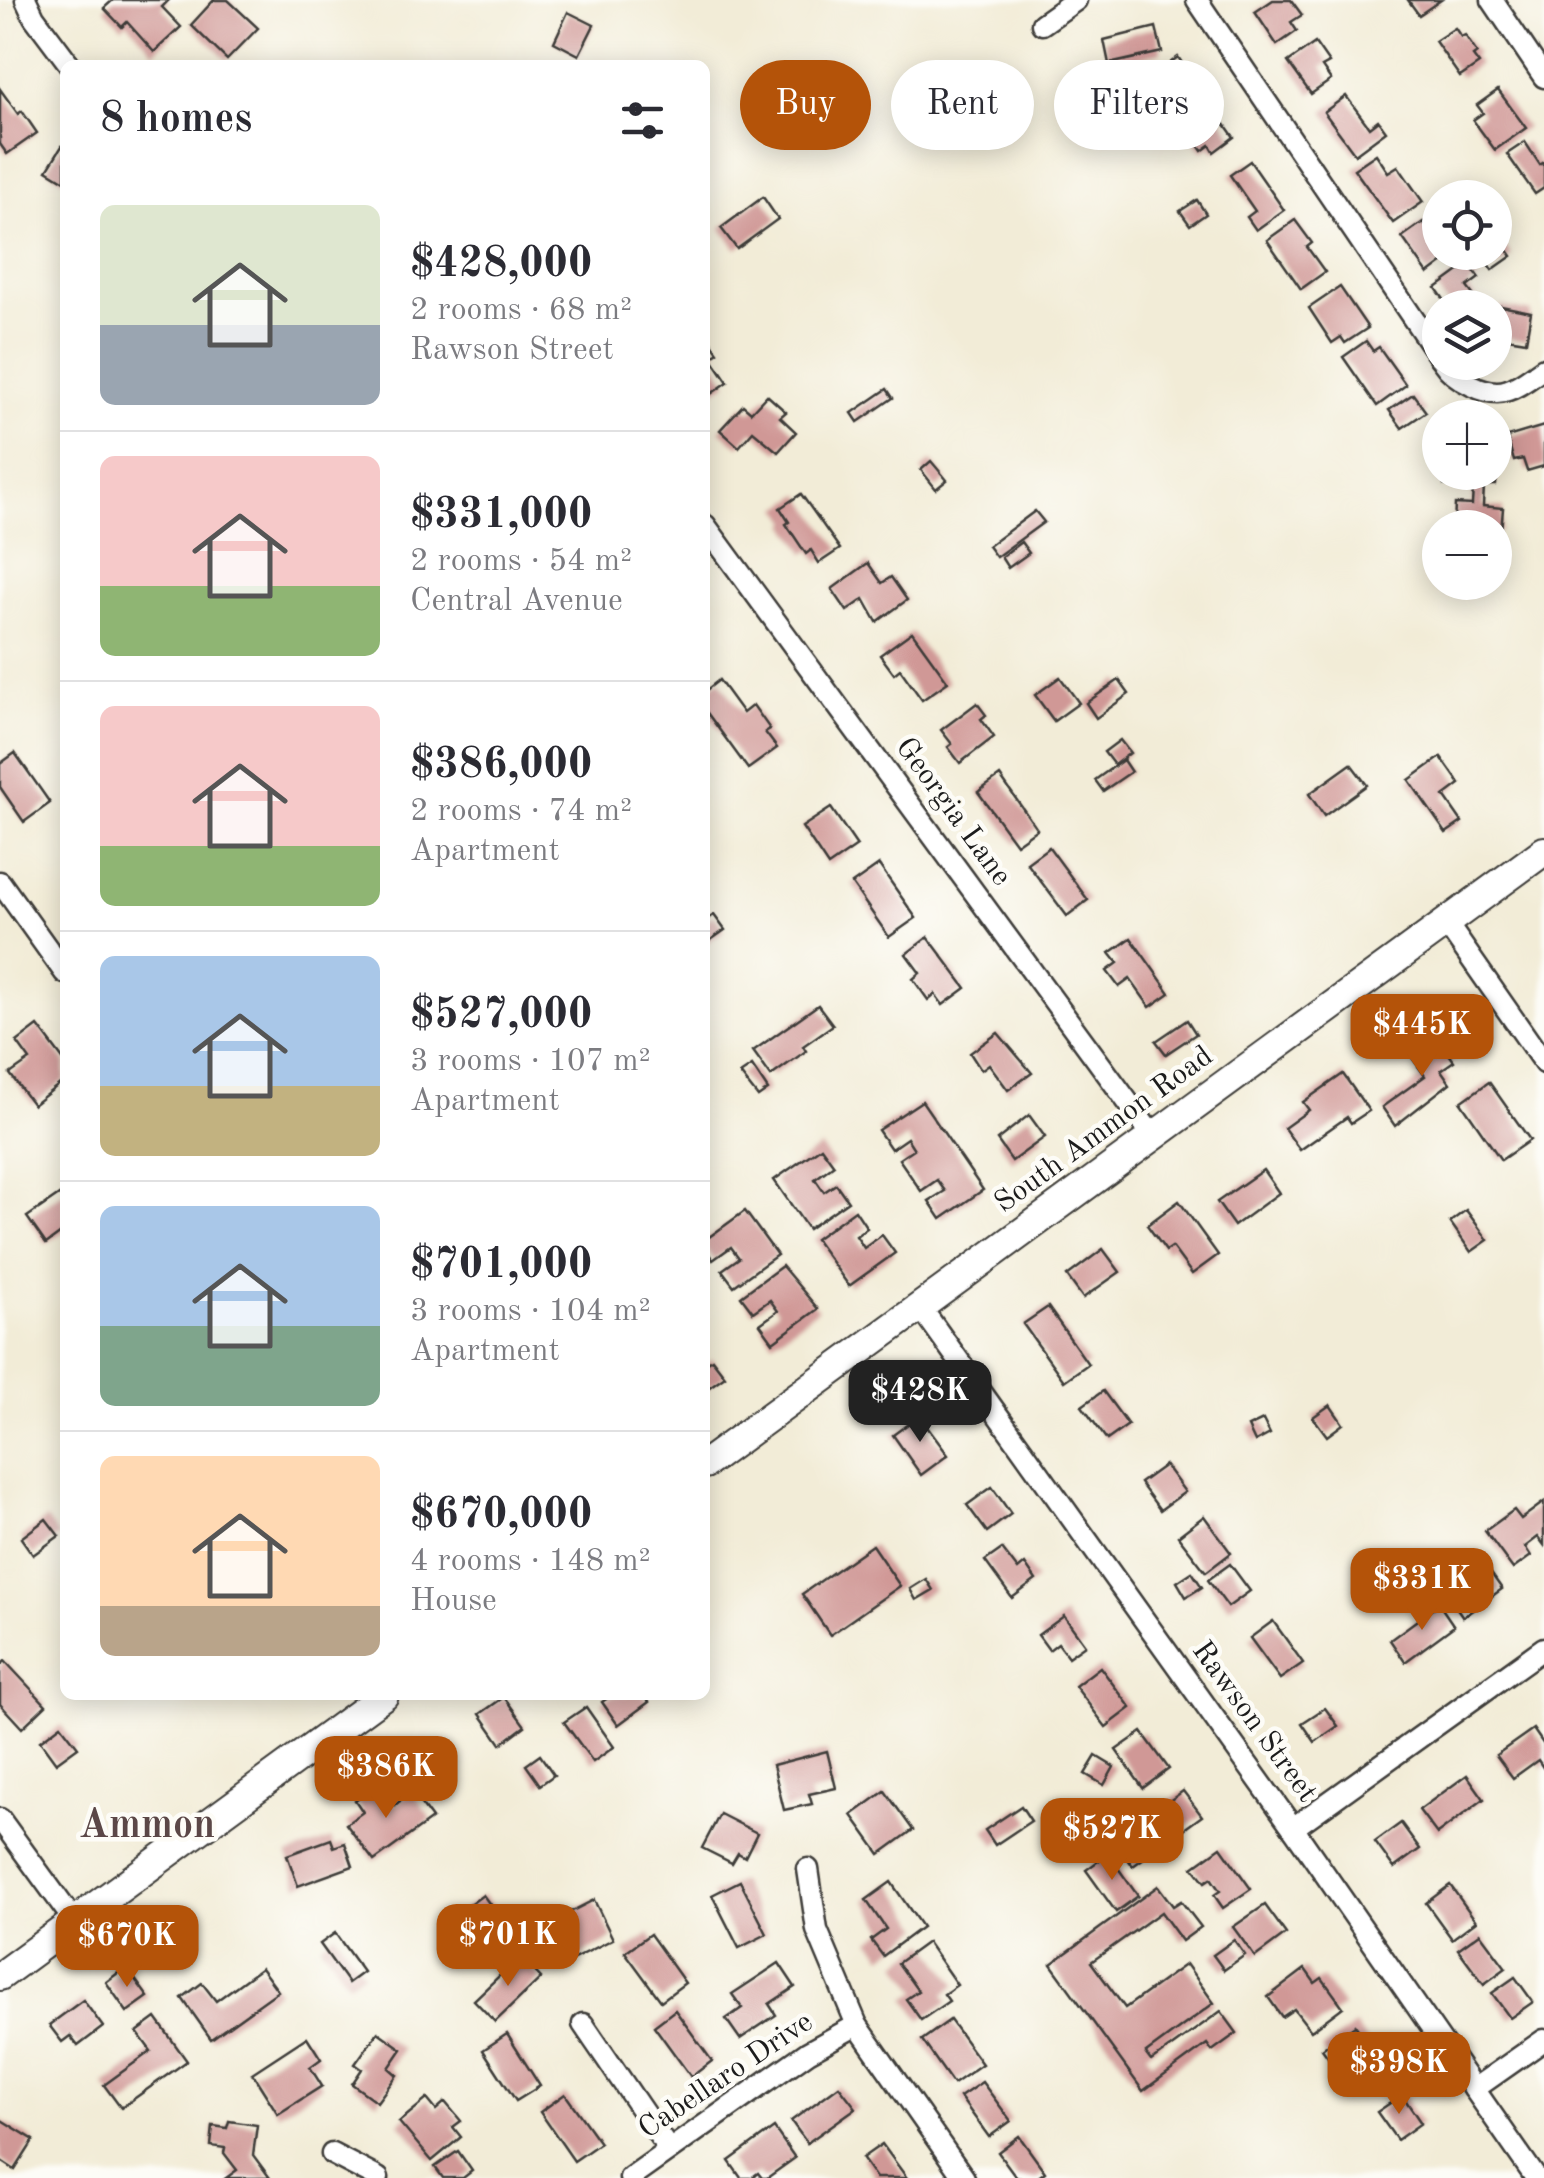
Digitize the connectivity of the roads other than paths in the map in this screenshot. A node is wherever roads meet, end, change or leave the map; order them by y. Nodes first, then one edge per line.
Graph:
1 (26, 0) edge
2 (1076, 0) edge
3 (1197, 0) edge
4 (1492, 0) edge
5 (1042, 24) dead end
6 (66, 60) edge
7 (1544, 76) edge
8 (1422, 331) edge
9 (1544, 368) edge
10 (1464, 380) edge
11 (710, 531) edge
12 (1544, 850) edge
13 (0, 882) edge
14 (1445, 921) junction
15 (60, 966) edge
16 (1544, 1063) edge
17 (1152, 1135) junction
18 (919, 1305) junction
19 (710, 1460) edge
20 (1544, 1648) edge
21 (377, 1700) edge
22 (0, 1819) edge
23 (1293, 1828) junction
24 (808, 1869) dead end
25 (74, 1921) junction
26 (0, 1976) edge
27 (583, 2024) dead end
28 (858, 2025) junction
29 (1544, 2040) edge
30 (1474, 2089) junction
31 (669, 2150) junction
32 (332, 2154) dead end
33 (378, 2178) edge
34 (630, 2178) edge
35 (964, 2178) edge
36 (1536, 2178) edge

1 - 6 street
2 - 5 street
3 - 8 street
4 - 7 street
9 - 10 street
11 - 17 street, Georgia Lane
12 - 14 main road, South Ammon Road
13 - 15 street
14 - 16 street
14 - 17 main road, South Ammon Road
17 - 18 main road, South Ammon Road
18 - 19 main road, South Ammon Road
18 - 23 street, Rawson Street
20 - 23 street
21 - 25 main road
22 - 25 street
23 - 30 street, Rawson Street
24 - 28 street
25 - 26 main road
27 - 31 street
28 - 31 street, Cabellaro Drive
28 - 35 street
29 - 30 street
30 - 36 street, Rawson Street
31 - 34 street, Cabellaro Drive
32 - 33 street

